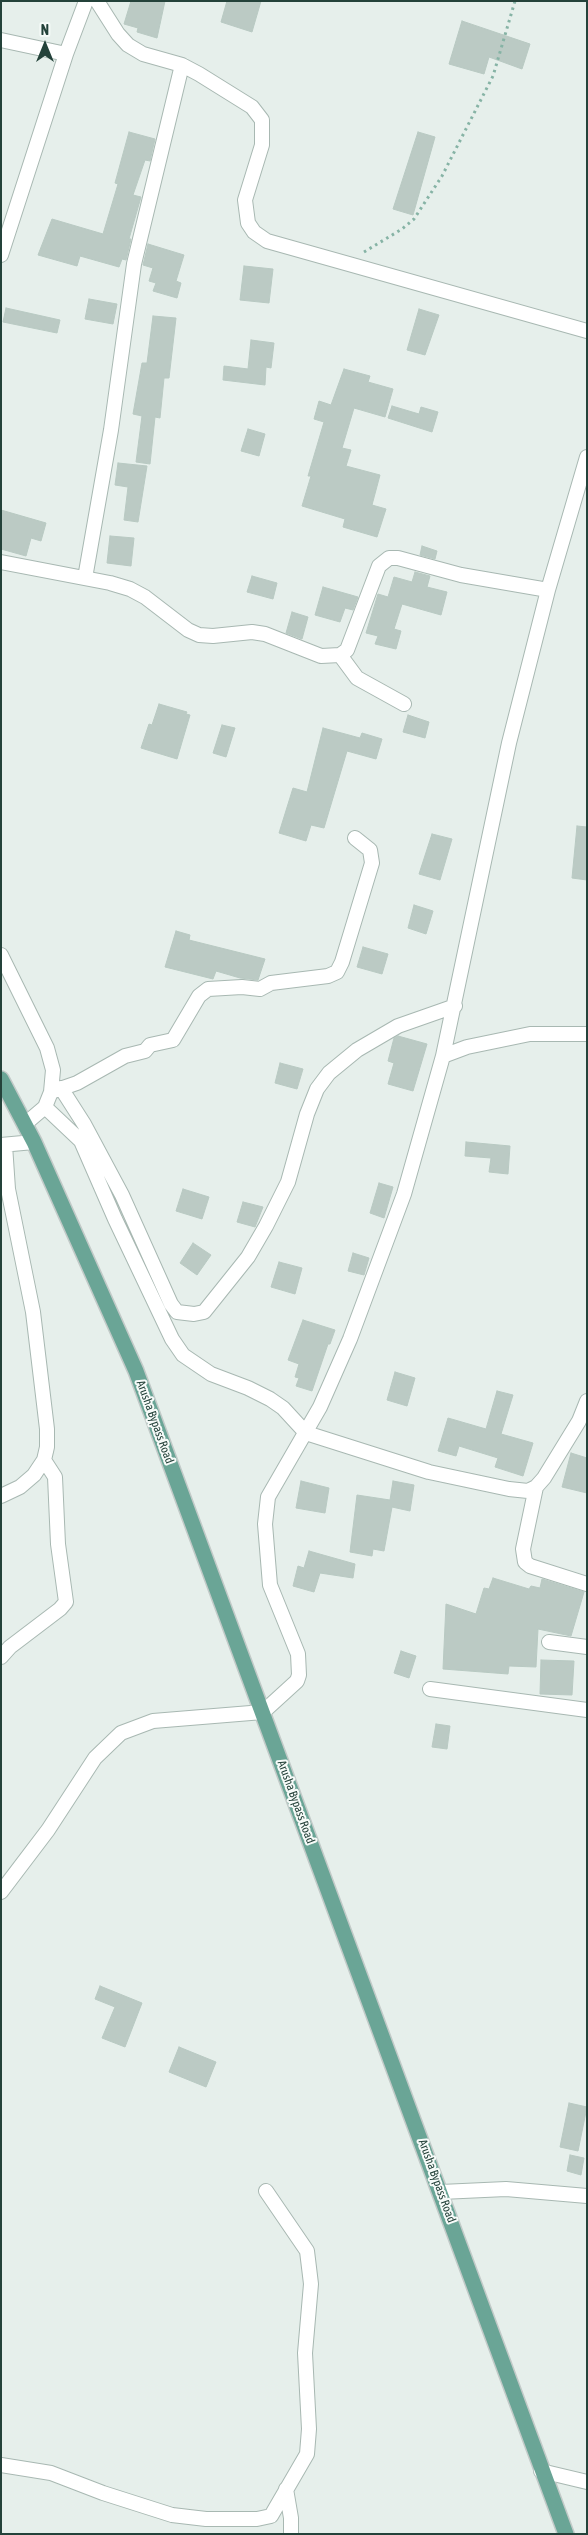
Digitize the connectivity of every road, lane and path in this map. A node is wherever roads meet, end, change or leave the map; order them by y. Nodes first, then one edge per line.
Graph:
1 (86, 1) edge
2 (97, 1) edge
3 (515, 1) edge
4 (1, 40) edge
5 (66, 54) junction
6 (182, 65) junction
7 (1, 255) edge
8 (347, 263) junction
9 (587, 330) edge
10 (587, 457) edge
11 (1, 562) edge
12 (85, 578) junction
13 (548, 590) junction
14 (340, 655) junction
15 (404, 704) dead end
16 (355, 838) dead end
17 (1, 955) edge
18 (455, 1006) junction
19 (587, 1034) edge
20 (443, 1056) junction
21 (1, 1080) edge
22 (56, 1090) junction
23 (45, 1108) junction
24 (25, 1124) junction
25 (34, 1142) junction
26 (3, 1145) edge
27 (587, 1401) edge
28 (306, 1433) junction
29 (44, 1460) junction
30 (536, 1487) junction
31 (1, 1496) edge
32 (587, 1584) edge
33 (549, 1642) dead end
34 (587, 1648) edge
35 (1, 1657) edge
36 (430, 1690) dead end
37 (587, 1710) edge
38 (263, 1712) junction
39 (1, 1892) edge
40 (266, 2191) dead end
41 (441, 2192) junction
42 (587, 2196) edge
43 (1, 2466) edge
44 (541, 2471) junction
45 (587, 2482) edge
46 (286, 2489) junction
47 (291, 2534) edge
48 (566, 2534) edge

1 - 5 street
2 - 6 street
3 - 8 path
4 - 5 street
5 - 7 street
6 - 8 street
6 - 12 street
8 - 9 street
10 - 13 street
11 - 12 street
12 - 14 street
13 - 14 street
13 - 18 street
14 - 15 street
16 - 22 street
17 - 22 street
18 - 20 street
18 - 22 street
19 - 20 street
20 - 28 street
21 - 24 main road, Arusha Bypass Road
22 - 23 street
23 - 24 street
23 - 28 street
24 - 25 main road, Arusha Bypass Road
25 - 26 street
25 - 38 main road, Arusha Bypass Road
26 - 29 street
27 - 30 street
28 - 30 street
28 - 38 street
29 - 31 street
29 - 35 street
30 - 32 street
33 - 34 street
36 - 37 street
38 - 39 street
38 - 41 main road, Arusha Bypass Road
40 - 46 street
41 - 42 street
41 - 44 main road, Arusha Bypass Road
43 - 46 street
44 - 45 street
44 - 48 main road, Arusha Bypass Road
46 - 47 street

